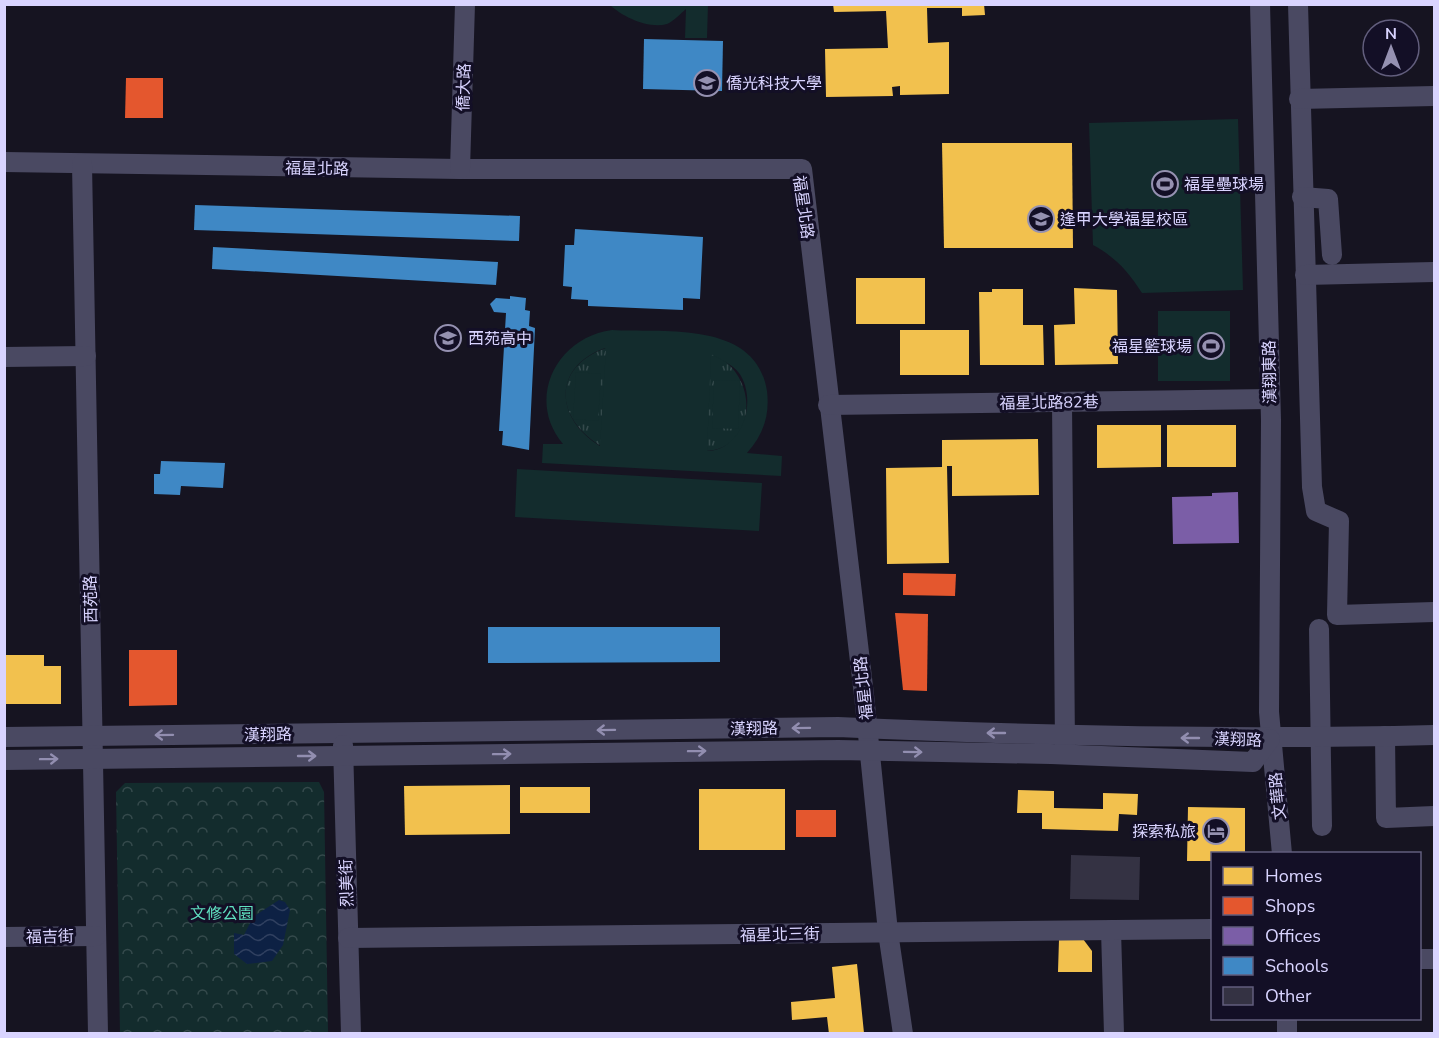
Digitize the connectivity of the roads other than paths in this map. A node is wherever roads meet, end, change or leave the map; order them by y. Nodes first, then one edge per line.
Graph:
1 (465, 4) edge
2 (1260, 4) edge
3 (1298, 4) edge
4 (1434, 96) edge
5 (1299, 99) junction
6 (4, 162) edge
7 (82, 164) junction
8 (460, 169) junction
9 (1302, 197) junction
10 (1332, 255) dead end
11 (1434, 272) edge
12 (1305, 275) junction
13 (86, 356) junction
14 (4, 357) edge
15 (1269, 399) junction
16 (1062, 402) junction
17 (828, 405) junction
18 (1434, 612) edge
19 (1319, 629) dead end
20 (867, 728) junction
21 (344, 733) junction
22 (1065, 734) junction
23 (92, 735) junction
24 (1434, 735) edge
25 (1385, 736) junction
26 (4, 737) edge
27 (1322, 737) junction
28 (1270, 739) junction
29 (870, 752) junction
30 (1065, 755) junction
31 (343, 756) junction
32 (93, 759) junction
33 (4, 760) edge
34 (1434, 816) edge
35 (1322, 826) dead end
36 (1282, 852) edge
37 (1211, 929) edge
38 (1111, 930) junction
39 (888, 933) junction
40 (96, 936) junction
41 (4, 937) edge
42 (348, 938) junction
43 (98, 1034) edge
44 (351, 1034) edge
45 (903, 1034) edge
46 (1114, 1034) edge

1 - 8 street, 僑大路
2 - 15 street, 漢翔東路
3 - 5 street
4 - 5 street
5 - 9 street
6 - 7 street, 福星北路
7 - 8 street, 福星北路
7 - 13 street, 西苑路
8 - 17 street, 福星北路
9 - 10 street
9 - 12 street
11 - 12 street
12 - 18 street
13 - 14 street
13 - 23 street, 西苑路
15 - 16 street, 福星北路82巷
15 - 28 street, 漢翔東路
16 - 17 street, 福星北路82巷
16 - 22 street
17 - 20 street, 福星北路
19 - 27 street
20 -> 21 street, 漢翔路
22 -> 20 street, 漢翔路
20 - 29 street, 福星北路
21 -> 23 street, 漢翔路
21 - 31 street, 烈美街
28 -> 22 street, 漢翔路
22 - 30 street
23 - 26 street, 漢翔路
23 - 32 street, 西苑路
24 - 25 street
25 - 27 street
25 - 34 street
27 - 28 street
27 - 35 street
28 - 30 street, 漢翔路
28 - 36 street, 文華路
29 -> 30 street, 漢翔路
31 -> 29 street, 漢翔路
29 - 39 street, 福星北路
32 -> 31 street, 漢翔路
31 - 42 street, 烈美街
33 -> 32 street, 漢翔路
32 - 40 street, 西苑路
37 - 38 street, 福星北三街
38 - 39 street, 福星北三街
38 - 46 street
39 - 42 street, 福星北三街
39 - 45 street, 福星北路
40 - 41 street, 福吉街
40 - 43 street, 西苑路
42 - 44 street, 烈美街

